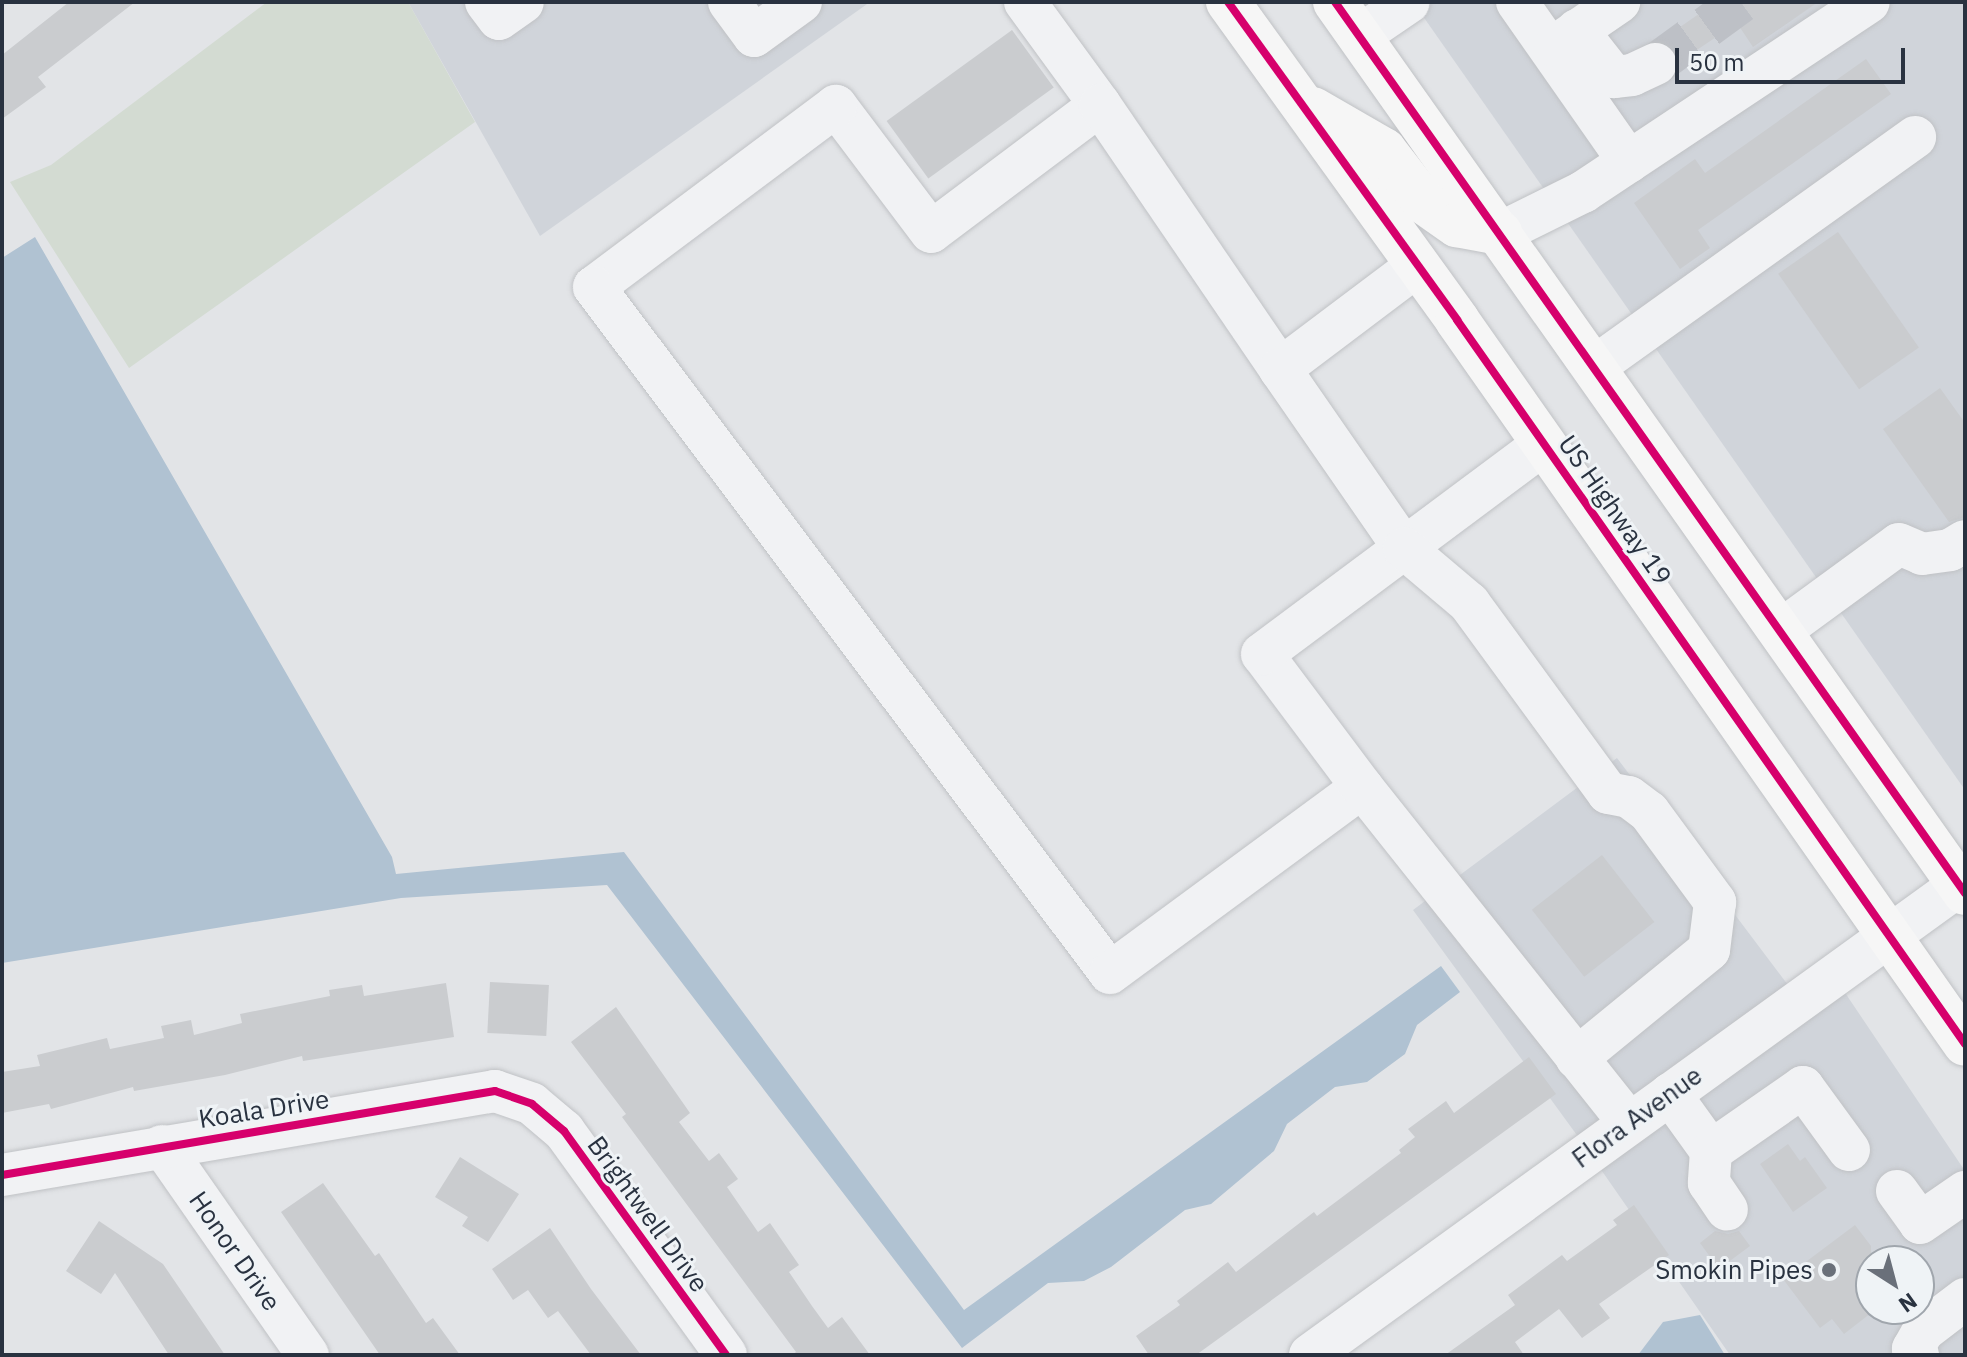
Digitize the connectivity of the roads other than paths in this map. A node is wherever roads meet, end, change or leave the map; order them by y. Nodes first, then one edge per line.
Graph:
1 (486, 2) edge
2 (523, 2) edge
3 (729, 2) edge
4 (801, 2) edge
5 (1025, 2) edge
6 (1228, 2) edge
7 (1409, 2) edge
8 (1517, 2) edge
9 (1619, 2) edge
10 (1869, 2) edge
11 (1347, 19) edge
12 (1564, 39) junction
13 (1656, 64) tunnel mouth
14 (1300, 102) junction
15 (1100, 105) junction
16 (1915, 137) dead end
17 (1629, 162) junction
18 (1500, 233) junction
19 (1418, 265) junction
20 (1594, 367) junction
21 (1280, 369) junction
22 (1544, 444) junction
23 (1965, 541) edge
24 (1404, 548) junction
25 (1780, 631) junction
26 (1362, 787) junction
27 (1963, 886) edge
28 (1888, 935) junction
29 (1965, 1044) edge
30 (1577, 1058) junction
31 (1670, 1094) junction
32 (532, 1104) joint
33 (1629, 1123) junction
34 (162, 1146) junction
35 (1849, 1150) dead end
36 (1711, 1151) junction
37 (2, 1175) edge
38 (1897, 1191) dead end
39 (1965, 1192) edge
40 (1727, 1210) dead end
41 (1965, 1299) edge
42 (308, 1355) edge
43 (726, 1355) edge
44 (1310, 1355) edge
45 (1918, 1355) edge

1 - 2 street
3 - 4 street
5 - 15 street
6 - 14 highway, US Highway 19
7 - 11 street
8 - 12 street
9 - 12 street
10 - 17 street
11 - 18 highway
12 - 13 street
12 - 17 street
14 - 18 highway
14 - 19 highway, US Highway 19
15 - 21 street
15 - 26 street
16 - 20 street
17 - 18 street
18 - 20 highway
19 - 21 street
19 - 22 highway, US Highway 19
20 - 25 highway
21 - 24 street
22 - 24 street
22 - 28 highway, US Highway 19
23 - 25 street
24 - 26 street
24 - 30 street
25 - 27 highway
26 - 30 street
27 - 28 street, Flora Avenue
28 - 29 highway, US Highway 19
28 - 31 street, Flora Avenue
30 - 33 street
31 - 33 street, Flora Avenue
31 - 36 street
32 - 34 street, Koala Drive
32 - 43 street, Brightwell Drive
33 - 44 street, Flora Avenue
34 - 37 street, Koala Drive
34 - 42 street, Honor Drive
35 - 36 street
36 - 40 street
38 - 39 street
41 - 45 street

